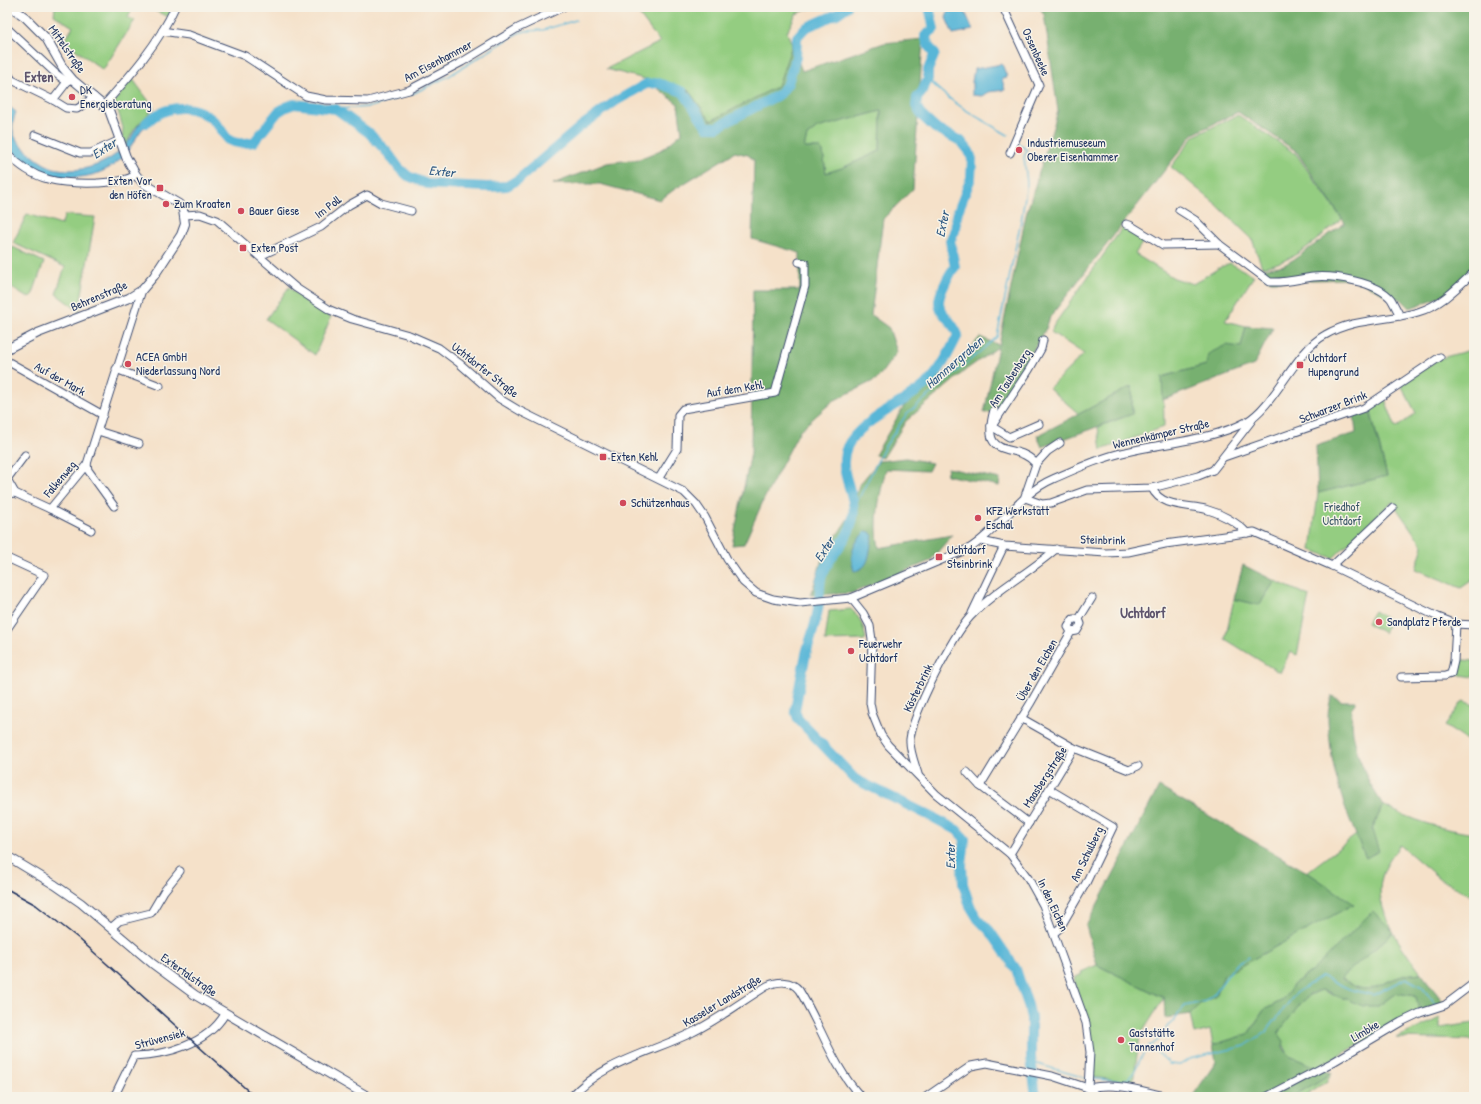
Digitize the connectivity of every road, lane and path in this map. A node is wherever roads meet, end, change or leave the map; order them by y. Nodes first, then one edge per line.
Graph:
1 (11, 7) edge
2 (175, 7) edge
3 (563, 7) edge
4 (1003, 7) edge
5 (7, 28) edge
6 (162, 31) junction
7 (7, 72) edge
8 (69, 80) junction
9 (94, 97) junction
10 (53, 100) junction
11 (104, 105) junction
12 (35, 135) dead end
13 (120, 141) junction
14 (1010, 153) dead end
15 (7, 154) edge
16 (136, 175) junction
17 (1179, 210) dead end
18 (411, 211) dead end
19 (185, 215) junction
20 (1126, 224) dead end
21 (1219, 244) junction
22 (260, 256) junction
23 (799, 262) dead end
24 (1474, 272) edge
25 (142, 290) junction
26 (1400, 316) junction
27 (1043, 340) dead end
28 (7, 349) edge
29 (1440, 357) dead end
30 (7, 361) edge
31 (116, 369) junction
32 (160, 386) dead end
33 (994, 410) dead end
34 (1258, 413) junction
35 (103, 415) junction
36 (1039, 424) dead end
37 (991, 426) junction
38 (98, 431) junction
39 (1060, 443) dead end
40 (139, 444) dead end
41 (25, 455) dead end
42 (1224, 457) junction
43 (87, 464) junction
44 (1036, 464) junction
45 (659, 478) junction
46 (7, 479) edge
47 (1152, 488) junction
48 (15, 492) junction
49 (7, 494) edge
50 (1025, 498) junction
51 (114, 506) dead end
52 (1393, 508) dead end
53 (50, 509) junction
54 (91, 530) dead end
55 (1247, 533) junction
56 (981, 541) junction
57 (1004, 546) junction
58 (1056, 549) junction
59 (7, 558) edge
60 (1332, 566) junction
61 (850, 598) junction
62 (1092, 598) dead end
63 (810, 602) joint
64 (970, 617) junction
65 (1456, 624) junction
66 (1474, 625) edge
67 (7, 628) edge
68 (1401, 676) dead end
69 (1021, 718) junction
70 (1074, 748) junction
71 (1138, 766) dead end
72 (967, 772) dead end
73 (918, 775) junction
74 (980, 786) junction
75 (1049, 789) junction
76 (1029, 823) junction
77 (1010, 854) junction
78 (7, 856) edge
79 (180, 871) dead end
80 (111, 928) junction
81 (1054, 933) junction
82 (1474, 983) edge
83 (225, 1014) junction
84 (1088, 1088) junction
85 (114, 1097) edge
86 (368, 1097) edge
87 (571, 1097) edge
88 (861, 1097) edge
89 (926, 1097) edge
90 (1098, 1097) edge
91 (1170, 1097) edge
92 (1266, 1097) edge

1 - 8 main road, Mittelstraße
2 - 6 street
3 - 6 street, Am Eisenhammer
4 - 14 street, Ossenbeeke
5 - 8 street
6 - 11 street
7 - 10 street
8 - 9 main road, Mittelstraße
8 - 10 street
9 - 10 street
9 - 11 main road, Mittelstraße
11 - 13 main road, Mittelstraße
12 - 13 street
13 - 16 main road, Mittelstraße
15 - 16 street
16 - 19 main road, Mittelstraße
17 - 21 street
18 - 22 street, Im Poll
19 - 22 street, Uchtdorfer Straße
19 - 25 main road, Behrenstraße
20 - 21 street
21 - 26 street
22 - 45 street, Uchtdorfer Straße
23 - 45 street, Auf dem Kehl
24 - 26 street, Wennenkämper Straße
25 - 28 main road, Behrenstraße
25 - 31 street
26 - 34 street, Wennenkämper Straße
27 - 37 street, Am Taubenberg
29 - 42 street, Schwarzer Brink
30 - 35 street, Auf der Mark
31 - 32 street
31 - 35 street
33 - 37 street, Am Taubenberg
34 - 42 street, Schwarzer Brink
34 - 50 street, Wennenkämper Straße
35 - 38 street
36 - 37 street, Am Taubenberg
37 - 44 street, Am Taubenberg
38 - 40 street
38 - 43 street
39 - 44 street
41 - 46 street
42 - 47 street, Schwarzer Brink
43 - 51 street
43 - 53 street, Falkenweg
44 - 50 street
45 - 63 street, Uchtdorfer Straße
46 - 48 street
47 - 50 street, Schwarzer Brink
47 - 55 street, Steinbrink
48 - 49 street
48 - 53 street, Falkenweg
50 - 56 street, Wennenkämper Straße
52 - 60 street
53 - 54 street, Falkenweg
55 - 58 street, Steinbrink
55 - 60 street, Steinbrink
56 - 57 street, Steinbrink
56 - 61 street, Wennenkämper Straße
57 - 58 street, Steinbrink
57 - 64 street, Kösterbrink
58 - 64 street, Kösterbrink
59 - 67 street
60 - 65 street, Steinbrink
61 - 63 street, Wennenkämper Straße
61 - 73 street, In den Eichen
62 - 69 street, Über den Eichen
64 - 73 street, Kösterbrink
65 - 66 street, Steinbrink
65 - 68 street
69 - 70 street, Über den Eichen
69 - 74 street, Über den Eichen
70 - 71 street, Maasbergstraße
70 - 75 street, Maasbergstraße
72 - 74 street
73 - 77 street, In den Eichen
74 - 76 street
75 - 76 street, Maasbergstraße
75 - 81 street, Am Schulberg
76 - 77 street, Maasbergstraße
77 - 81 street, In den Eichen
78 - 80 main road, Extertalstraße
79 - 80 street
80 - 83 main road, Extertalstraße
81 - 84 street, In den Eichen
82 - 92 street, Limbke
83 - 85 street, Strüvensiek
83 - 86 main road, Extertalstraße
84 - 89 street
84 - 90 street
84 - 91 street
87 - 88 street, Kasseler Landstraße

